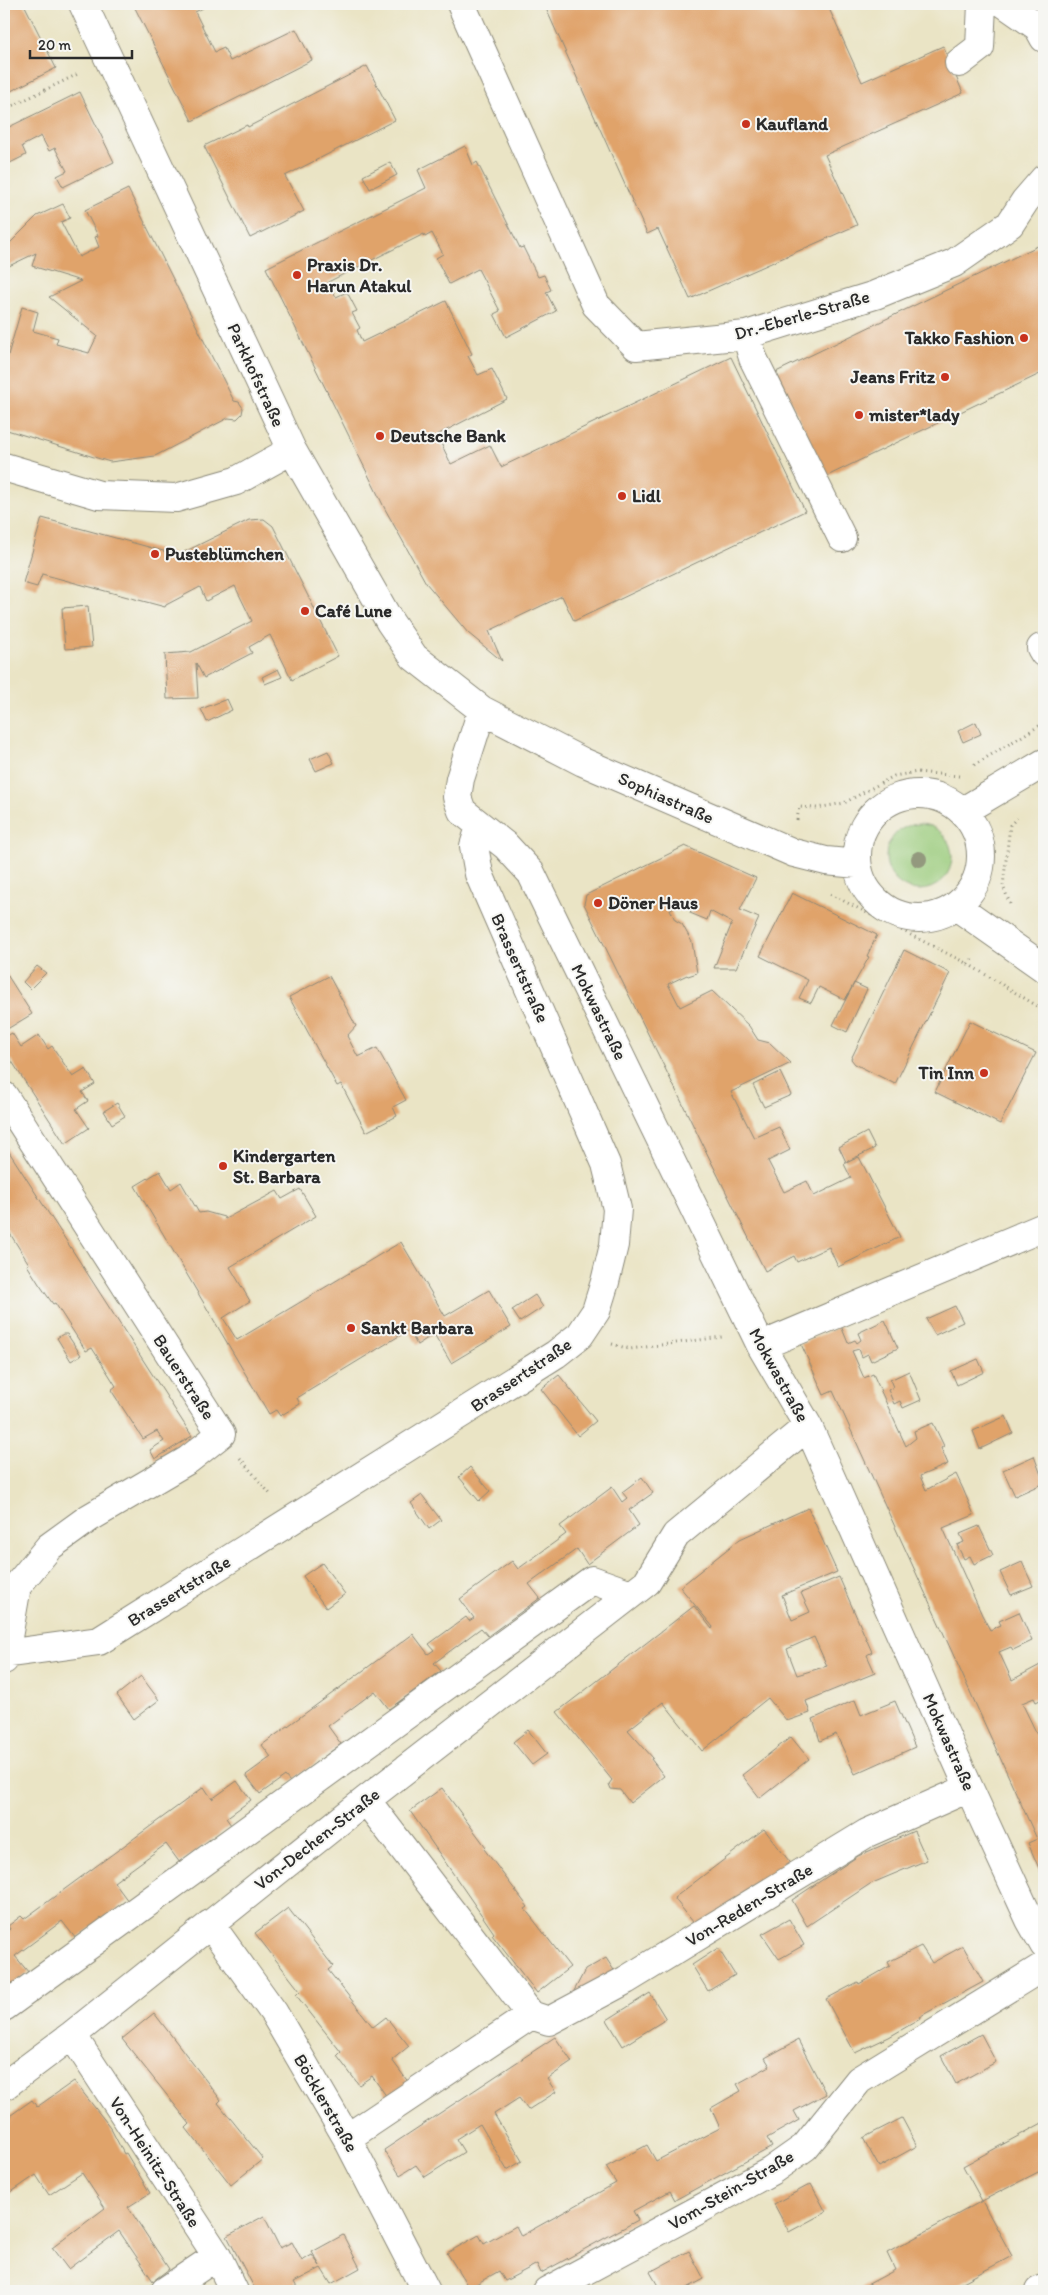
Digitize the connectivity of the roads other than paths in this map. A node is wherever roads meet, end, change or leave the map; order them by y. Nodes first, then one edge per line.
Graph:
1 (83, 4) edge
2 (461, 4) edge
3 (982, 4) edge
4 (1005, 4) edge
5 (1044, 38) edge
6 (959, 63) dead end
7 (1044, 179) edge
8 (746, 335) junction
9 (292, 450) junction
10 (4, 466) edge
11 (842, 538) dead end
12 (482, 710) junction
13 (1044, 763) edge
14 (963, 811) junction
15 (480, 827) junction
16 (857, 864) junction
17 (956, 906) junction
18 (1044, 968) edge
19 (4, 1096) edge
20 (1044, 1227) edge
21 (761, 1346) junction
22 (808, 1426) junction
23 (631, 1594) junction
24 (4, 1656) edge
25 (969, 1788) junction
26 (366, 1800) junction
27 (210, 1924) junction
28 (1044, 1945) edge
29 (1044, 1966) edge
30 (4, 2007) edge
31 (530, 2015) junction
32 (72, 2035) junction
33 (4, 2086) edge
34 (347, 2138) junction
35 (217, 2256) junction
36 (1044, 2288) edge
37 (165, 2291) edge
38 (234, 2291) edge
39 (426, 2291) edge
40 (547, 2291) edge
41 (1039, 2291) edge

1 - 9 street, Parkhofstraße
2 - 8 street, Dr.-Eberle-Straße
3 - 6 street
4 - 5 street
7 - 8 street, Dr.-Eberle-Straße
8 - 11 street
9 - 10 street
9 - 12 street, Parkhofstraße
12 - 15 street
12 - 16 street, Sophiastraße
13 - 14 street
14 - 16 street
14 - 17 street
15 - 21 street, Mokwastraße
15 - 24 street, Brassertstraße
16 - 17 street
17 - 18 street
19 - 24 street, Bauerstraße
20 - 21 street
21 - 22 street, Mokwastraße
22 - 23 street, Von-Dechen-Straße
22 - 25 street, Mokwastraße
23 - 26 street, Von-Dechen-Straße
23 - 30 street
25 - 28 street, Mokwastraße
25 - 31 street, Von-Reden-Straße
26 - 27 street, Von-Dechen-Straße
26 - 31 street
27 - 32 street, Von-Dechen-Straße
27 - 34 street, Böcklerstraße
29 - 40 street, Vom-Stein-Straße
31 - 34 street
32 - 33 street, Von-Dechen-Straße
32 - 35 street, Von-Heinitz-Straße
34 - 39 street, Böcklerstraße
35 - 37 street
35 - 38 street, Von-Heinitz-Straße
36 - 41 street

